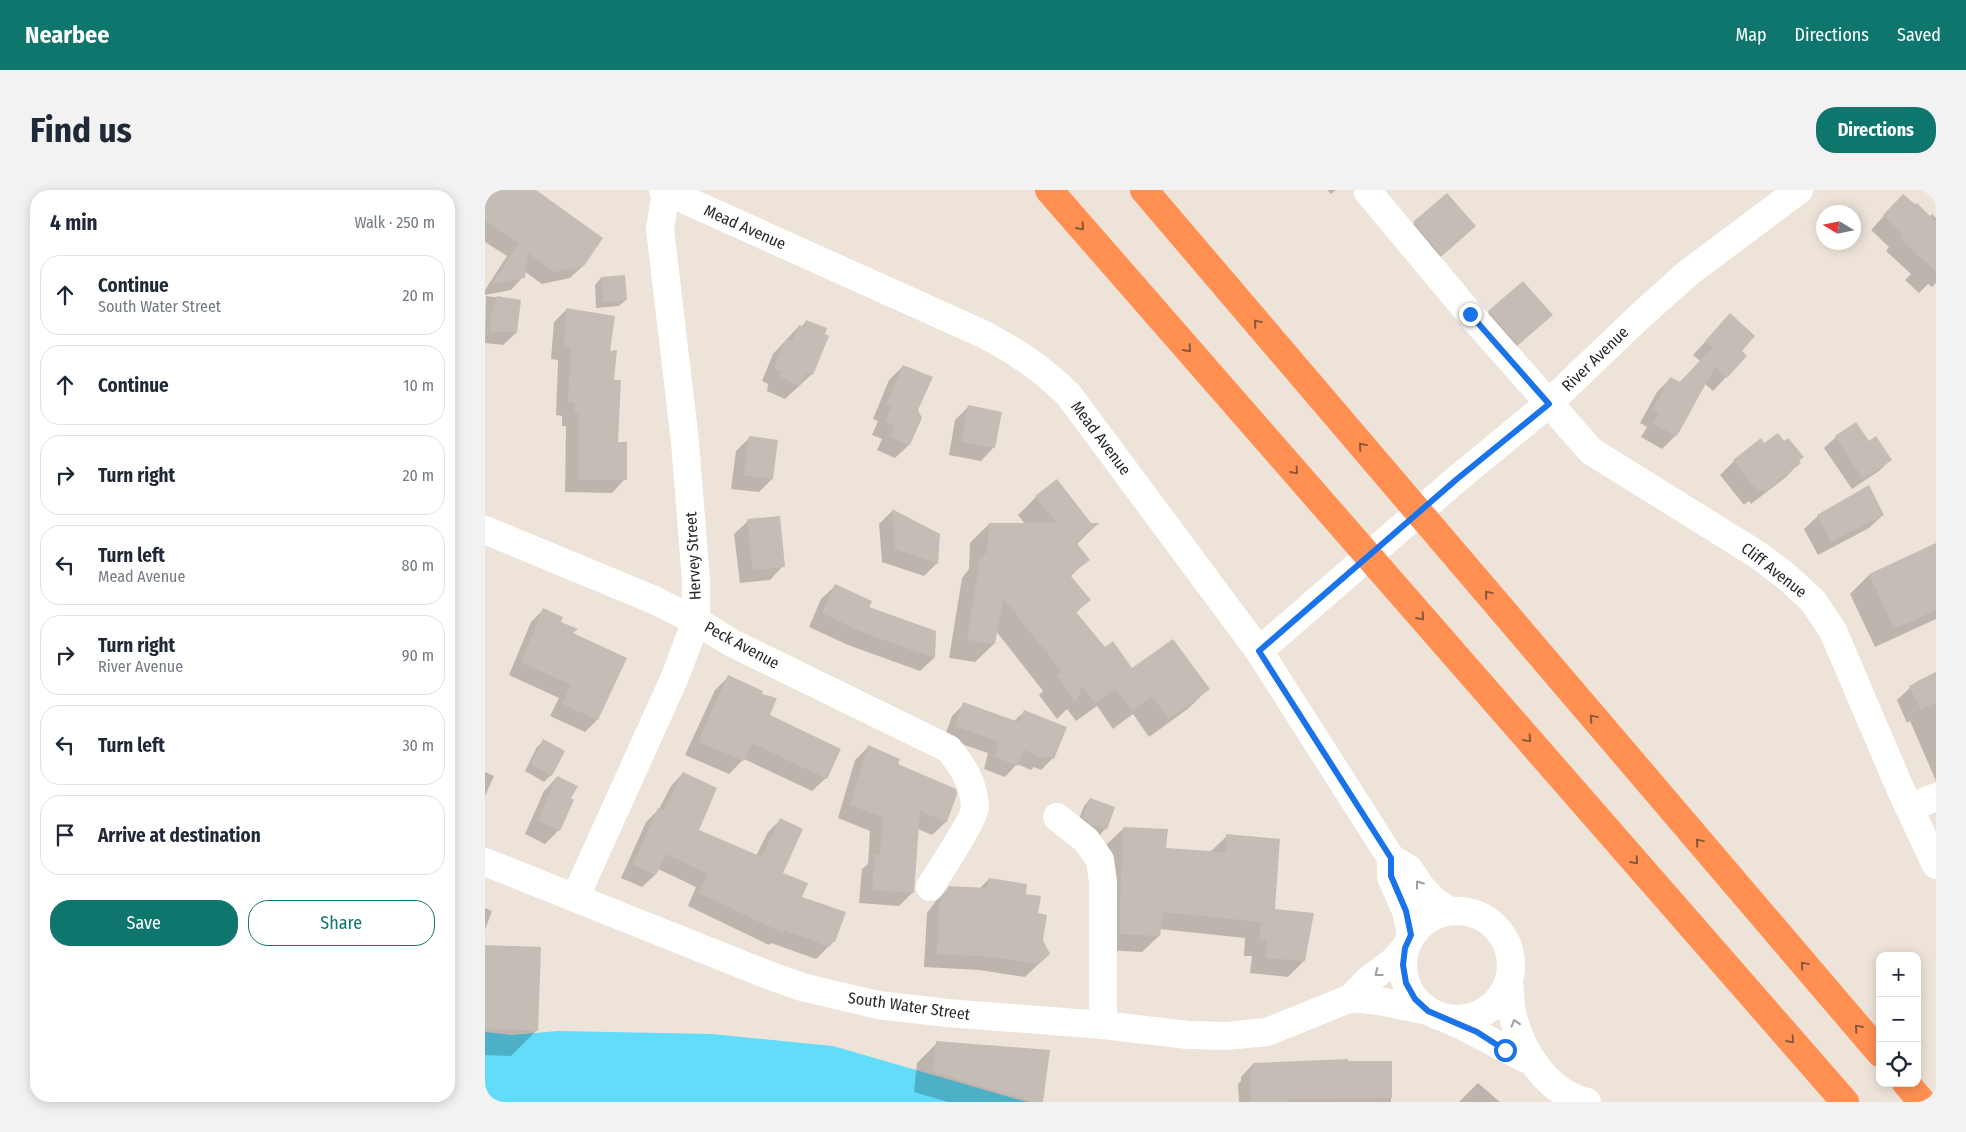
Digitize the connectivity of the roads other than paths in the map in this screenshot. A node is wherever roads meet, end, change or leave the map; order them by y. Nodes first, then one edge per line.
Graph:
1 (1049, 190) edge
2 (1144, 190) edge
3 (1799, 190) edge
4 (664, 191) edge
5 (1368, 192) dead end
6 (1549, 404) junction
7 (485, 530) edge
8 (696, 621) junction
9 (1259, 651) junction
10 (1936, 797) edge
11 (1909, 808) junction
12 (1057, 817) dead end
13 (1391, 858) junction
14 (485, 862) edge
15 (1936, 865) edge
16 (930, 887) dead end
17 (575, 898) junction
18 (1449, 910) junction
19 (1409, 941) junction
20 (1509, 981) junction
21 (1351, 998) junction
22 (1438, 1015) junction
23 (1103, 1025) junction
24 (1876, 1048) edge
25 (1533, 1062) junction
26 (1909, 1087) edge
27 (1587, 1102) edge
28 (1845, 1102) edge
29 (1922, 1102) edge

1 -> 28 highway
24 -> 2 highway
3 - 6 street, River Avenue
4 - 8 street, Hervey Street
4 - 9 street, Mead Avenue
5 - 6 street, Cliff Avenue
6 - 9 street, River Avenue
6 - 11 street, Cliff Avenue
7 - 8 street, Peck Avenue
8 - 16 street, Peck Avenue
8 - 17 street, Hervey Street
9 - 13 street, Mead Avenue
10 - 11 street
11 - 15 street, Cliff Avenue
12 - 23 street
18 -> 13 street, Mead Avenue
13 - 19 street, Mead Avenue
14 - 17 street, South Water Street
17 - 23 street, South Water Street
18 - 19 street
18 - 20 street
19 -> 21 street, South Water Street
19 - 22 street
20 - 22 street
25 -> 20 street, South Water Street
21 - 22 street, South Water Street
21 - 23 street, South Water Street
22 - 25 street, South Water Street
25 - 27 street, South Water Street
26 - 29 highway

